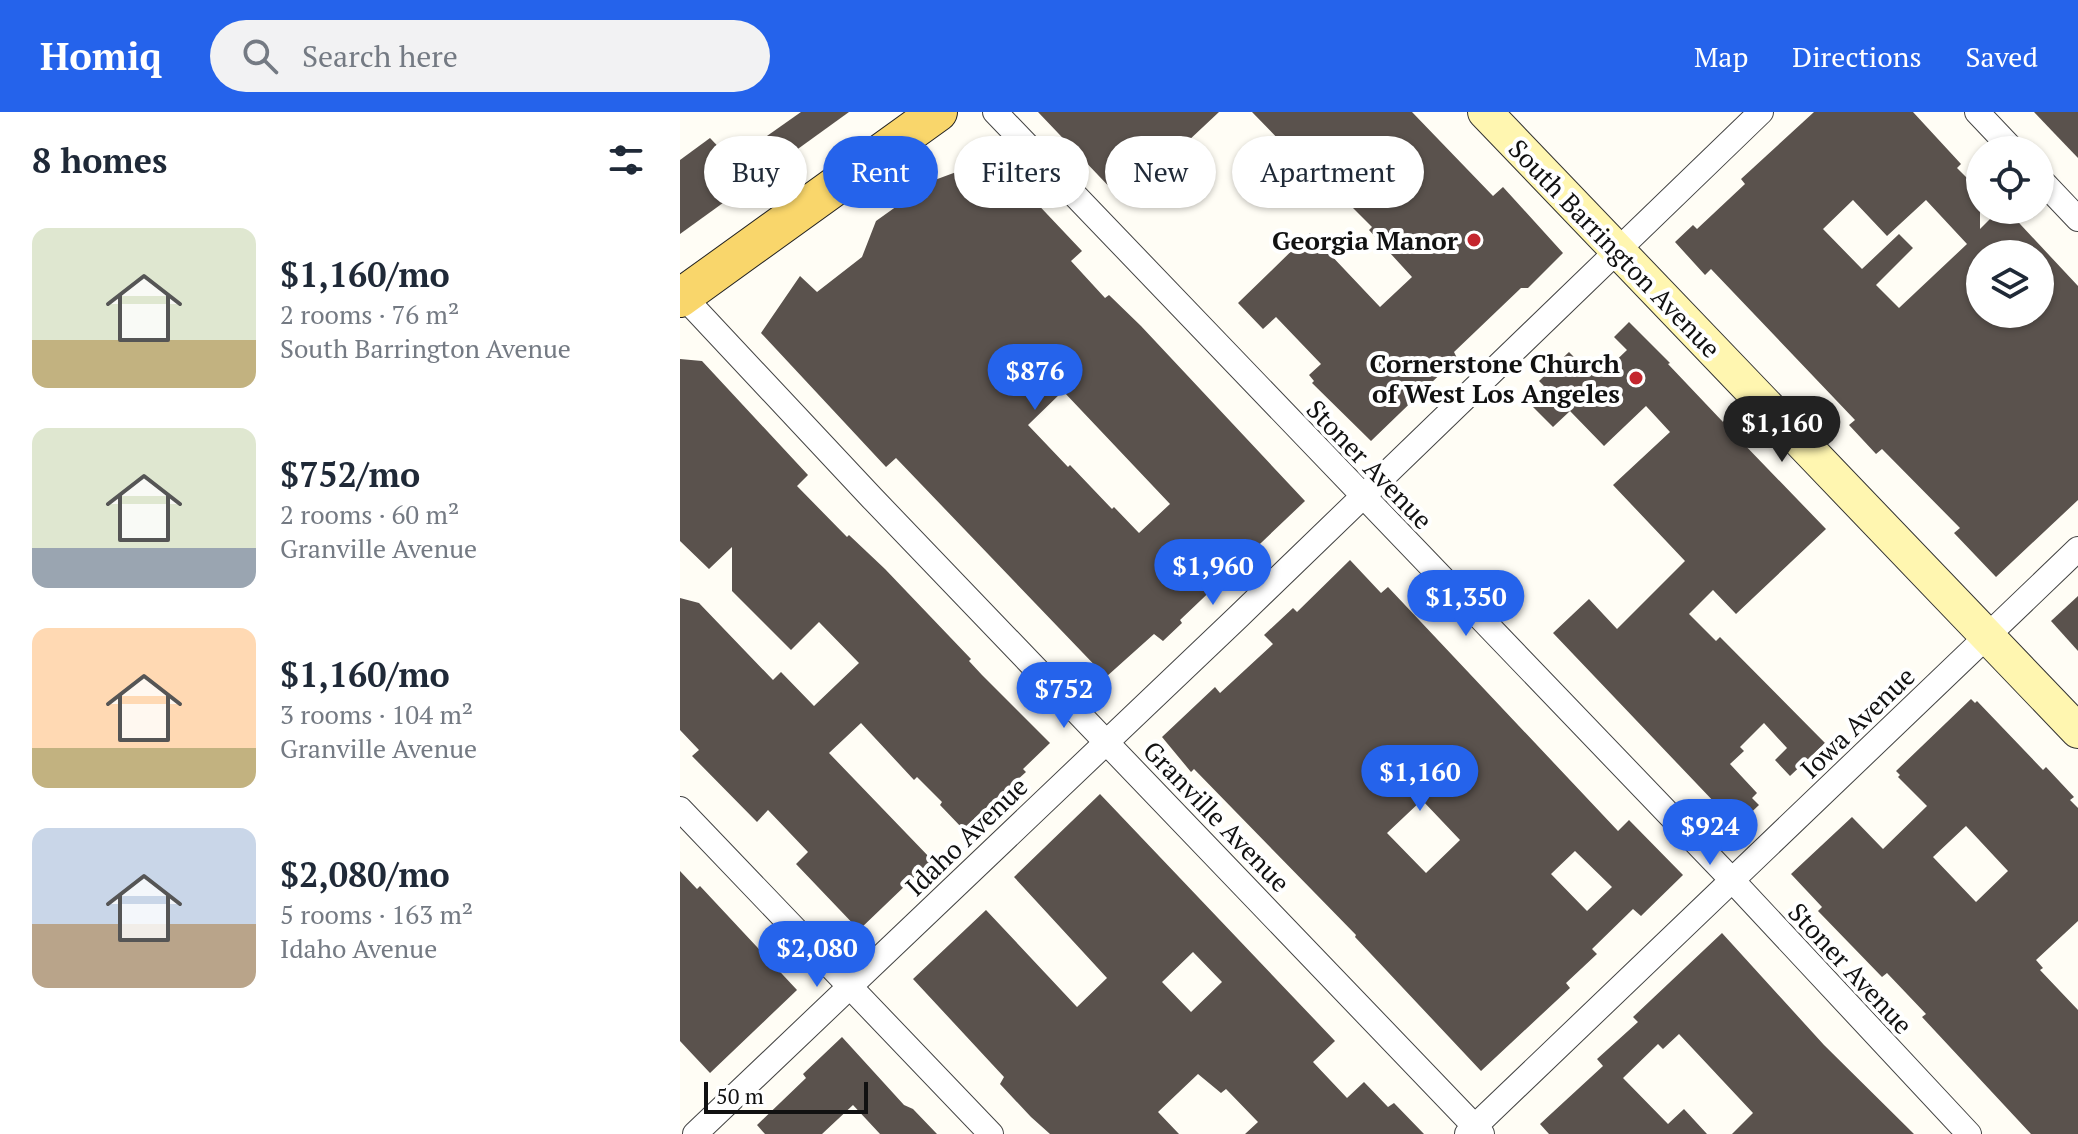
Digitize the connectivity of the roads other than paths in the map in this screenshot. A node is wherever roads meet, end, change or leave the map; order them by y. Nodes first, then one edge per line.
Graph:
1 (938, 112) edge
2 (995, 112) edge
3 (1485, 112) edge
4 (1761, 112) edge
5 (1977, 112) edge
6 (2000, 136) edge
7 (2054, 194) edge
8 (2078, 219) edge
9 (1618, 251) junction
10 (681, 296) edge
11 (1363, 497) junction
12 (2078, 549) edge
13 (1987, 636) junction
14 (2078, 731) edge
15 (1106, 740) junction
16 (680, 809) edge
17 (1732, 880) junction
18 (849, 987) junction
19 (1475, 1131) edge
20 (695, 1134) edge
21 (991, 1134) edge
22 (1969, 1134) edge

1 - 10 main road
2 - 11 street, Stoner Avenue
3 - 9 street, South Barrington Avenue
4 - 9 street, Idaho Avenue
5 - 6 street
7 - 8 street
9 - 11 street, Idaho Avenue
9 - 13 street, South Barrington Avenue
10 - 15 street, Granville Avenue
11 - 15 street, Idaho Avenue
11 - 17 street, Stoner Avenue
12 - 13 street, Iowa Avenue
13 - 14 street, South Barrington Avenue
13 - 17 street, Iowa Avenue
15 - 18 street, Idaho Avenue
15 - 19 street, Granville Avenue
16 - 18 street
17 - 19 street, Iowa Avenue
17 - 22 street, Stoner Avenue
18 - 20 street, Idaho Avenue
18 - 21 street

